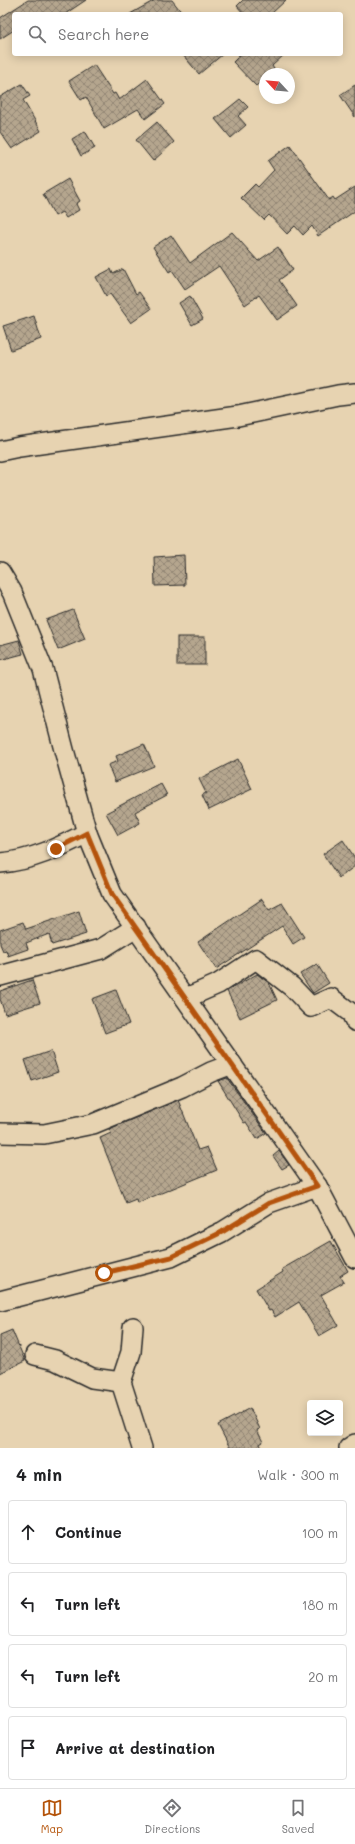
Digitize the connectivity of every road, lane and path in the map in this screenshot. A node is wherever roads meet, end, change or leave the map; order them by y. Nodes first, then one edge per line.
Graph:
1 (355, 393) edge
2 (0, 451) edge
3 (0, 572) edge
4 (6, 595) edge
5 (87, 833) junction
6 (0, 863) edge
7 (136, 928) junction
8 (0, 976) edge
9 (186, 998) junction
10 (355, 1021) edge
11 (232, 1064) junction
12 (0, 1133) edge
13 (317, 1186) junction
14 (355, 1258) edge
15 (0, 1301) edge
16 (133, 1327) dead end
17 (35, 1355) dead end
18 (121, 1382) junction
19 (355, 1444) edge
20 (142, 1448) edge
21 (349, 1448) edge

1 - 2 street
3 - 4 street
4 - 5 street
5 - 6 street
5 - 7 street
7 - 8 street
7 - 9 street
9 - 10 street
9 - 11 street
11 - 12 street
11 - 13 street
13 - 14 street
13 - 15 street
16 - 18 street
17 - 18 street
18 - 20 street
19 - 21 street

